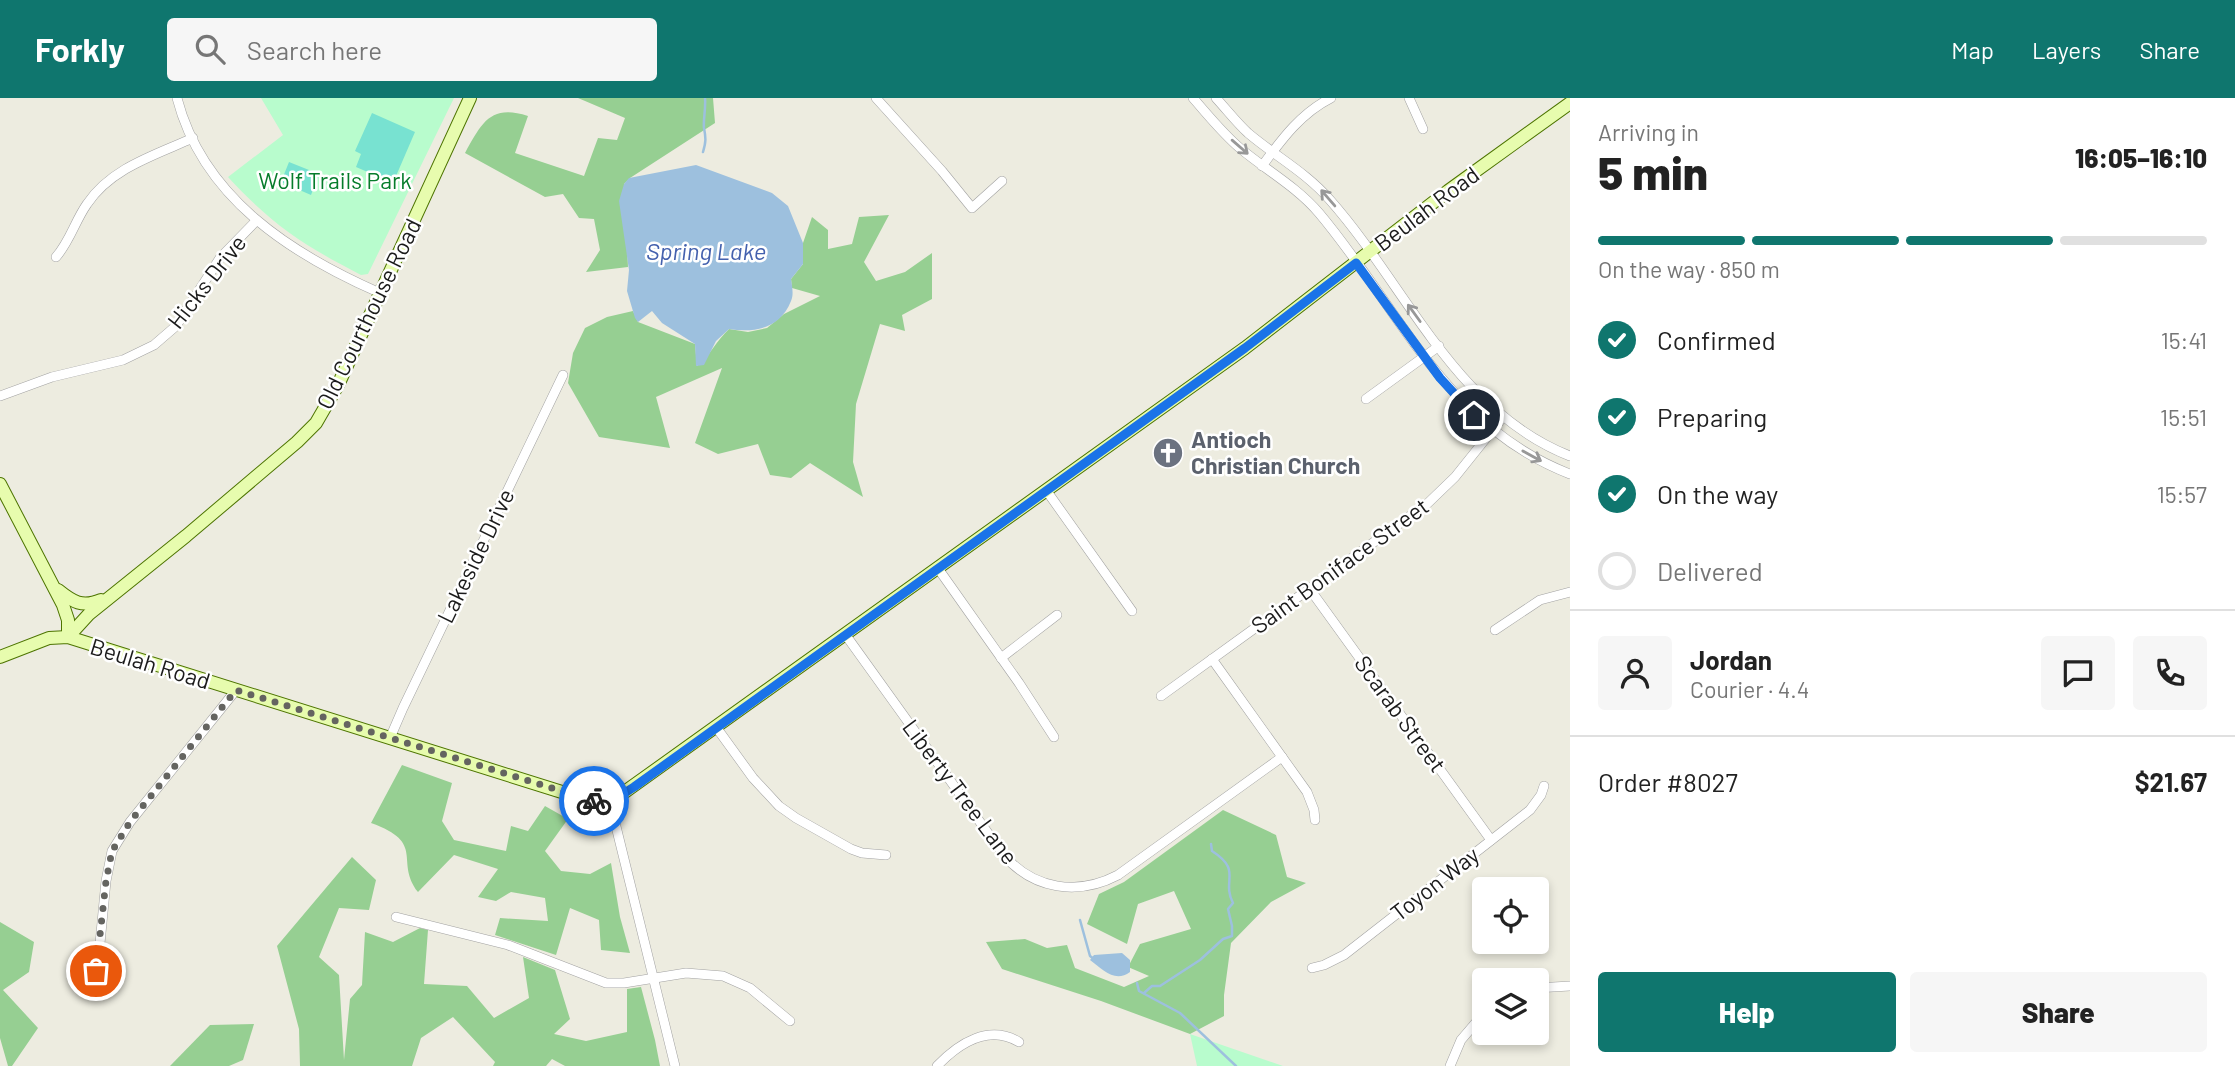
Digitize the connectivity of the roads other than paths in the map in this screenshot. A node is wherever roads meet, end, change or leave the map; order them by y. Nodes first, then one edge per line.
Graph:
1 (177, 98) edge
2 (470, 98) edge
3 (876, 98) edge
4 (1193, 98) edge
5 (1216, 98) edge
6 (1331, 98) edge
7 (1409, 98) edge
8 (1570, 103) edge
9 (1423, 129) dead end
10 (193, 138) junction
11 (1272, 152) junction
12 (1262, 166) junction
13 (1002, 181) dead end
14 (256, 221) junction
15 (1370, 252) junction
16 (56, 257) dead end
17 (1356, 263) junction
18 (380, 293) junction
19 (1439, 346) junction
20 (1425, 357) junction
21 (564, 375) dead end
22 (0, 396) edge
23 (1366, 399) dead end
24 (1503, 417) junction
25 (1493, 430) junction
26 (1570, 456) edge
27 (1570, 474) edge
28 (0, 484) edge
29 (1046, 490) junction
30 (937, 567) junction
31 (54, 587) junction
32 (1310, 588) junction
33 (1570, 592) edge
34 (111, 596) junction
35 (1132, 611) dead end
36 (1057, 615) dead end
37 (1495, 630) dead end
38 (845, 634) junction
39 (68, 637) junction
40 (0, 657) edge
41 (1001, 658) junction
42 (1212, 659) junction
43 (236, 690) junction
44 (1161, 696) dead end
45 (716, 727) junction
46 (1054, 737) dead end
47 (390, 738) junction
48 (1282, 757) junction
49 (1544, 786) dead end
50 (610, 802) junction
51 (1315, 820) dead end
52 (1491, 840) junction
53 (886, 855) dead end
54 (396, 917) dead end
55 (1312, 968) dead end
56 (653, 978) junction
57 (86, 985) dead end
58 (1570, 986) edge
59 (1549, 987) edge
60 (790, 1021) dead end
61 (1472, 1027) edge
62 (1019, 1042) dead end
63 (675, 1066) edge
64 (937, 1066) edge
65 (1450, 1066) edge

1 - 10 street
2 - 18 main road, Old Courthouse Road
3 - 13 street
4 -> 12 street
5 - 11 street
6 - 11 street
7 - 9 street
8 - 15 main road, Beulah Road
10 - 14 street
10 - 16 street
11 - 12 street
15 -> 11 street
12 - 17 street
14 - 18 street
14 - 22 street, Hicks Drive
15 - 17 main road, Beulah Road
19 -> 15 street
17 - 20 street
17 - 29 main road, Beulah Road
18 - 34 main road, Old Courthouse Road
19 - 20 street
19 - 24 street
20 - 23 street
20 - 25 street
21 - 47 street, Lakeside Drive
24 - 25 street, Saint Boniface Street
24 - 26 street
25 -> 27 street
25 - 32 street, Saint Boniface Street
28 - 31 main road
29 - 30 main road, Beulah Road
29 - 35 street
30 - 38 main road, Beulah Road
30 - 41 street
31 - 34 main road
31 - 39 main road
32 - 42 street, Saint Boniface Street
32 - 52 street, Scarab Street
33 - 37 street
34 - 39 main road, Old Courthouse Road
36 - 41 street
38 - 45 main road, Beulah Road
38 - 48 street, Liberty Tree Lane
39 - 40 main road, Beulah Road
39 - 43 main road, Beulah Road
41 - 46 street
42 - 44 street, Saint Boniface Street
42 - 48 street
43 - 47 main road, Beulah Road
43 - 57 street
45 - 50 main road, Beulah Road
45 - 53 street
47 - 50 main road, Beulah Road
48 - 51 street
49 - 52 street, Toyon Way
50 - 56 street
52 - 55 street, Toyon Way
54 - 56 street
56 - 60 street
56 - 63 street
58 - 59 street
61 - 65 street
62 - 64 street

